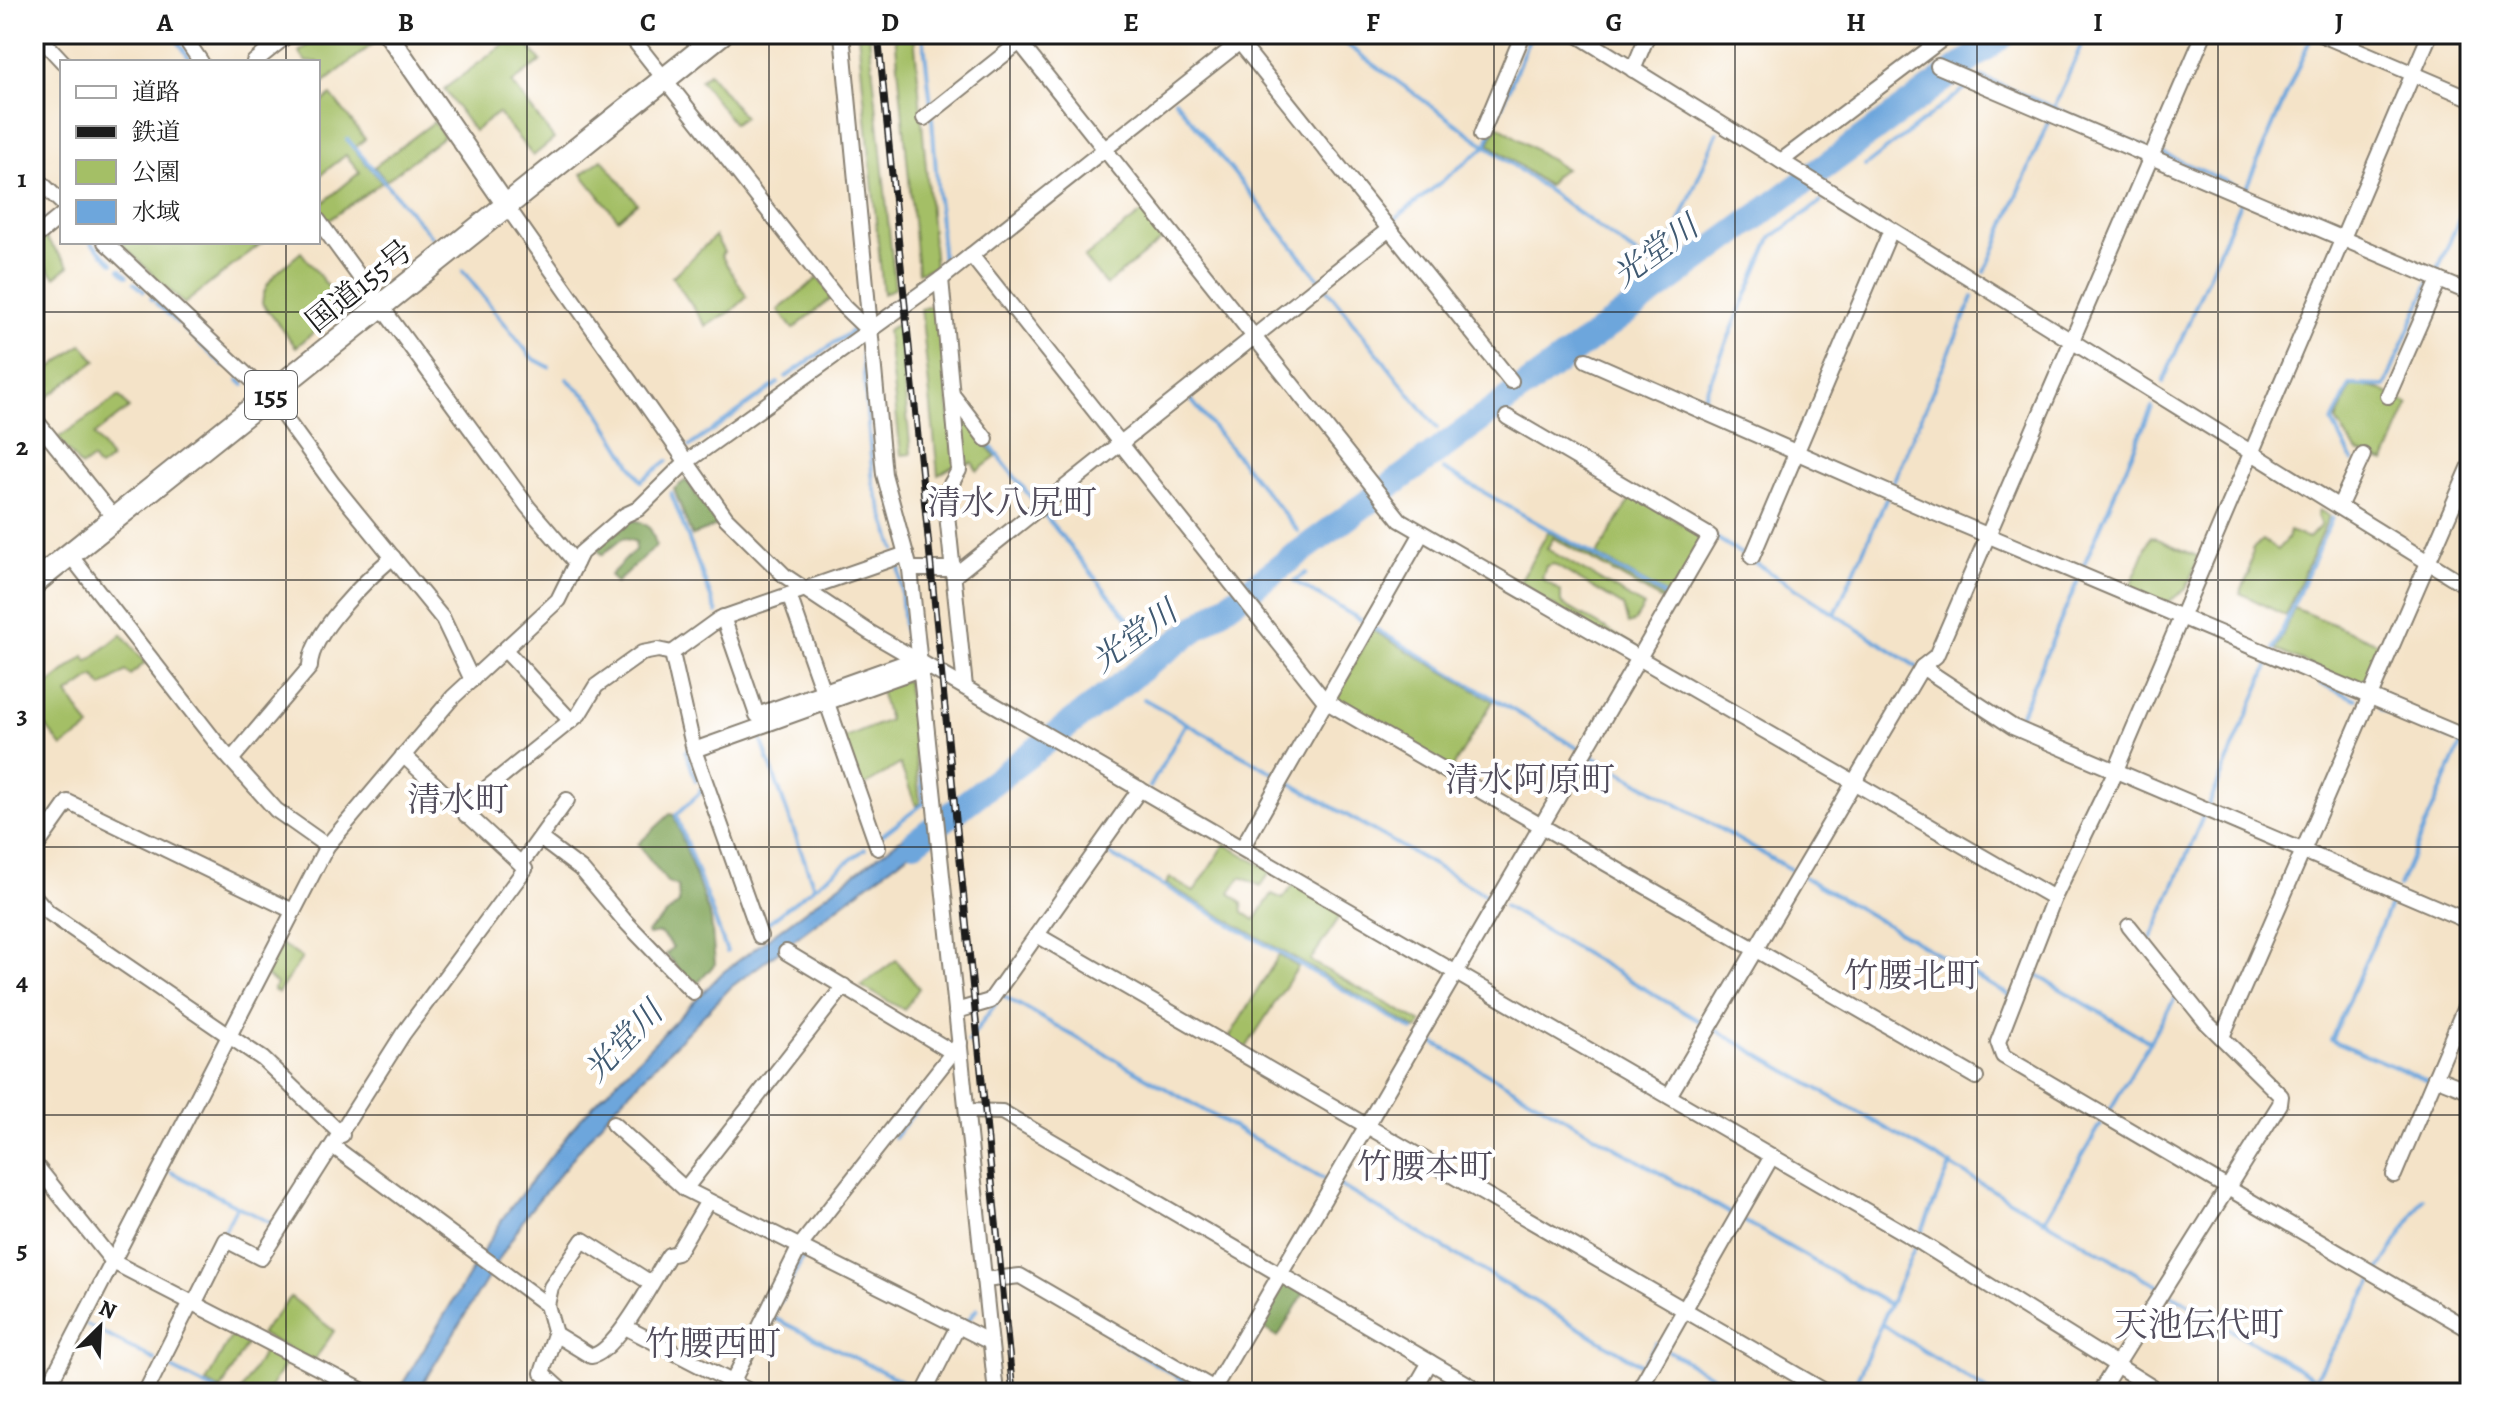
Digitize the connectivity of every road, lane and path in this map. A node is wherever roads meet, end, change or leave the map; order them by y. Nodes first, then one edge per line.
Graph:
1 (37, 34) edge
2 (182, 34) edge
3 (289, 34) edge
4 (388, 34) edge
5 (629, 34) edge
6 (721, 34) edge
7 (842, 34) edge
8 (1523, 34) edge
9 (1576, 34) edge
10 (1648, 34) edge
11 (1949, 34) edge
12 (2204, 34) edge
13 (2320, 34) edge
14 (2430, 34) edge
15 (1021, 37) edge
16 (1241, 37) edge
17 (61, 60) edge
18 (200, 60) edge
19 (256, 60) edge
20 (1938, 66) dead end
21 (1633, 70) junction
22 (2413, 73) junction
23 (666, 80) junction
24 (2470, 98) edge
25 (924, 118) dead end
26 (1481, 135) dead end
27 (1105, 149) junction
28 (2151, 157) junction
29 (1781, 161) junction
30 (34, 176) edge
31 (60, 201) edge
32 (506, 205) junction
33 (60, 217) edge
34 (320, 223) edge
35 (1388, 230) junction
36 (1891, 230) junction
37 (34, 238) edge
38 (2343, 238) junction
39 (107, 244) edge
40 (971, 255) junction
41 (941, 279) junction
42 (2439, 280) junction
43 (2470, 293) edge
44 (383, 306) junction
45 (869, 331) junction
46 (1254, 337) junction
47 (2073, 343) junction
48 (1586, 360) dead end
49 (1511, 381) dead end
50 (269, 396) junction
51 (2388, 396) dead end
52 (954, 397) junction
53 (1507, 417) dead end
54 (34, 418) edge
55 (986, 439) dead end
56 (1121, 443) junction
57 (1796, 451) junction
58 (2250, 453) junction
59 (2363, 455) dead end
60 (685, 463) junction
61 (2470, 466) edge
62 (2339, 507) junction
63 (115, 519) junction
64 (1422, 533) junction
65 (1989, 536) junction
66 (906, 554) junction
67 (70, 555) junction
68 (393, 557) junction
69 (1752, 557) dead end
70 (576, 563) junction
71 (2429, 563) junction
72 (910, 569) junction
73 (955, 572) junction
74 (34, 583) edge
75 (2470, 588) edge
76 (804, 589) junction
77 (789, 595) junction
78 (2181, 616) junction
79 (723, 617) junction
80 (505, 650) junction
81 (672, 653) junction
82 (1639, 658) junction
83 (918, 663) junction
84 (1922, 667) junction
85 (472, 680) junction
86 (965, 687) junction
87 (825, 697) junction
88 (2371, 697) junction
89 (1325, 701) junction
90 (571, 721) junction
91 (2470, 739) edge
92 (694, 750) junction
93 (403, 755) junction
94 (231, 760) junction
95 (2116, 770) junction
96 (1854, 782) junction
97 (1140, 789) junction
98 (567, 800) dead end
99 (466, 815) junction
100 (1541, 825) junction
101 (541, 839) junction
102 (327, 846) junction
103 (878, 848) dead end
104 (1242, 848) junction
105 (34, 850) edge
106 (2305, 852) junction
107 (521, 864) junction
108 (34, 896) edge
109 (2054, 898) junction
110 (293, 911) junction
111 (48, 912) junction
112 (2470, 922) edge
113 (34, 923) edge
114 (2129, 926) dead end
115 (1037, 935) junction
116 (760, 936) dead end
117 (1755, 951) junction
118 (786, 952) dead end
119 (1456, 972) junction
120 (844, 986) junction
121 (693, 992) dead end
122 (2470, 995) edge
123 (956, 1011) junction
124 (230, 1037) junction
125 (2222, 1037) junction
126 (956, 1047) junction
127 (1976, 1077) dead end
128 (2435, 1077) junction
129 (2470, 1091) edge
130 (1669, 1096) junction
131 (967, 1111) junction
132 (613, 1124) dead end
133 (1366, 1126) junction
134 (338, 1141) junction
135 (1772, 1156) junction
136 (34, 1163) edge
137 (2394, 1175) dead end
138 (685, 1189) junction
139 (2229, 1189) junction
140 (708, 1201) junction
141 (800, 1246) junction
142 (113, 1262) junction
143 (1280, 1274) junction
144 (984, 1280) junction
145 (651, 1283) junction
146 (192, 1303) junction
147 (547, 1305) junction
148 (1684, 1311) junction
149 (958, 1326) junction
150 (625, 1327) junction
151 (2470, 1330) edge
152 (555, 1334) junction
153 (990, 1342) junction
154 (1430, 1362) junction
155 (2116, 1366) junction
156 (548, 1378) junction
157 (729, 1388) edge
158 (1640, 1388) edge
159 (1215, 1391) edge
160 (45, 1393) edge
161 (145, 1393) edge
162 (367, 1393) edge
163 (540, 1393) edge
164 (564, 1393) edge
165 (753, 1393) edge
166 (924, 1393) edge
167 (996, 1393) edge
168 (1412, 1393) edge
169 (1483, 1393) edge
170 (1657, 1393) edge
171 (1828, 1393) edge
172 (2099, 1393) edge
173 (2161, 1393) edge

1 - 17 street
2 - 18 street
3 - 19 street
4 - 32 main road
5 - 23 street
6 - 23 highway, 国道155号 / 155
7 - 45 street
8 - 26 street
9 - 21 street
10 - 21 street
11 - 29 street
12 - 28 street
13 - 22 street
14 - 22 street
15 - 25 street
15 - 27 street
16 - 27 street
16 - 35 street
20 - 28 street
21 - 29 street
22 - 24 street
22 - 38 street
23 - 32 highway, 国道155号 / 155
23 - 45 street
27 - 40 street
27 - 46 street
28 - 38 street
28 - 47 street
29 - 36 street
30 - 31 street
32 - 44 highway, 国道155号 / 155
32 - 60 street
33 - 37 street
34 - 44 street
35 - 46 street
35 - 49 street
36 - 47 street
36 - 57 street
38 - 42 street
38 - 58 street
39 - 50 street
40 - 41 street
40 - 56 street
41 - 45 street
41 - 52 street
42 - 43 street
42 - 51 street
44 - 50 highway, 国道155号 / 155
44 - 70 street
45 - 60 street
45 - 66 street
46 - 56 street
46 - 64 street
47 - 58 street
47 - 65 street
48 - 57 street
50 - 63 highway, 国道155号 / 155
50 - 68 street
52 - 55 street
52 - 73 street
53 - 82 street
54 - 63 street
56 - 73 street
56 - 89 street
57 - 65 street
57 - 69 street
58 - 62 street
58 - 78 street
59 - 62 street
60 - 70 street
60 - 76 street
61 - 71 street
62 - 71 street
63 - 67 highway, 国道155号 / 155
64 - 82 street
64 - 89 street
65 - 78 street
65 - 84 street
66 - 72 street
66 - 76 street
67 - 74 highway, 国道155号 / 155
67 - 94 street
68 - 85 street
68 - 94 street
70 - 80 street
71 - 75 street
71 - 88 street
72 - 73 street
72 - 83 street
73 - 86 street
76 - 77 street
76 - 83 street
77 - 79 street
77 - 87 street
78 - 88 street
78 - 95 street
79 - 81 street
79 - 87 street
80 - 85 street
80 - 90 street
81 - 90 street
81 - 92 street
82 - 96 street
82 - 100 street
83 - 86 street
83 - 87 street
83 - 123 street
84 - 95 street
84 - 96 street
85 - 93 street
86 - 97 street
87 - 92 street
87 - 103 street
88 - 91 street
88 - 106 street
89 - 100 street
89 - 104 street
90 - 99 street
92 - 116 street
93 - 99 street
93 - 102 street
94 - 102 street
95 - 106 street
95 - 109 street
96 - 109 street
96 - 117 street
97 - 104 street
97 - 115 street
98 - 101 street
99 - 107 street
100 - 117 street
100 - 119 street
101 - 107 street
101 - 121 street
102 - 110 street
104 - 119 street
105 - 110 street
106 - 112 street
106 - 125 street
107 - 134 street
108 - 111 street
109 - 139 street
110 - 124 street
111 - 113 street
111 - 124 street
114 - 125 street
115 - 123 street
115 - 133 street
117 - 127 street
117 - 130 street
118 - 120 street
119 - 130 street
119 - 133 street
120 - 126 street
120 - 138 street
122 - 128 street
123 - 126 street
124 - 134 street
124 - 142 street
125 - 139 street
126 - 131 street
126 - 141 street
128 - 129 street
128 - 137 street
130 - 135 street
131 - 143 street
131 - 144 street
132 - 138 street
133 - 143 street
133 - 148 street
134 - 146 street
134 - 147 street
135 - 148 street
135 - 155 street
136 - 142 street
138 - 140 street
139 - 151 street
139 - 155 street
140 - 141 street
140 - 145 street
141 - 149 street
141 - 157 street
142 - 146 street
142 - 160 street
143 - 154 street
143 - 159 street
144 - 153 street
144 - 159 street
145 - 147 street
145 - 150 street
146 - 161 street
146 - 162 street
147 - 152 street
148 - 158 street
148 - 171 street
149 - 153 street
149 - 166 street
150 - 152 street
150 - 157 street
152 - 156 street
153 - 167 street
154 - 168 street
154 - 169 street
155 - 172 street
155 - 173 street
156 - 163 street
156 - 164 street
157 - 165 street
158 - 170 street

